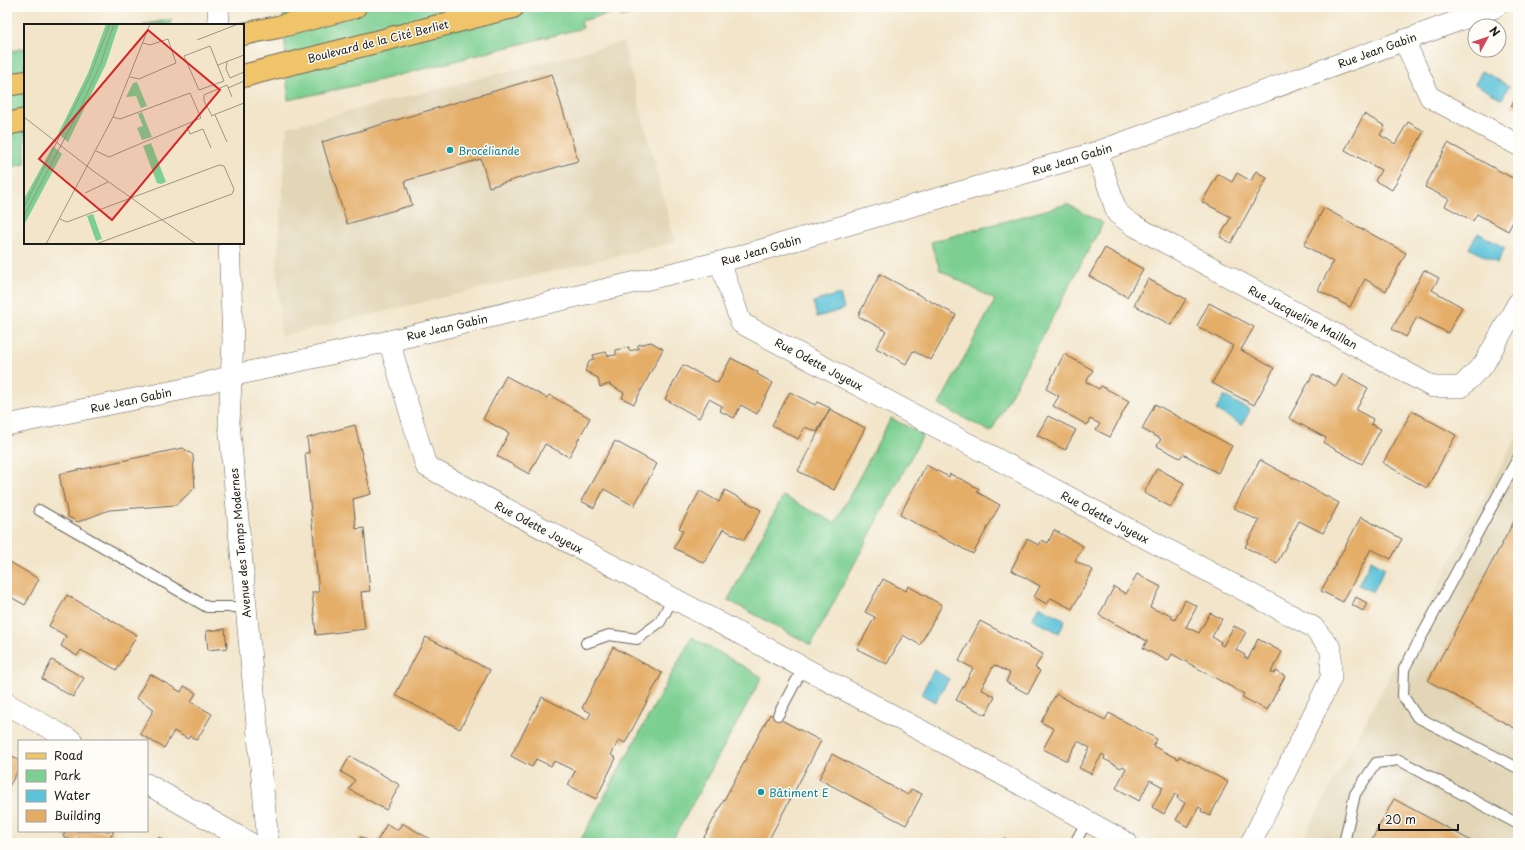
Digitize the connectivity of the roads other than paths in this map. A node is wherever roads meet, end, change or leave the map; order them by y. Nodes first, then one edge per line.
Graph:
1 (218, 7) edge
2 (355, 7) edge
3 (513, 7) edge
4 (1496, 7) edge
5 (219, 24) edge
6 (244, 34) edge
7 (1404, 40) junction
8 (244, 76) edge
9 (24, 82) edge
10 (7, 85) edge
11 (24, 120) edge
12 (7, 124) edge
13 (1518, 145) edge
14 (1097, 152) junction
15 (229, 244) edge
16 (720, 262) junction
17 (1518, 303) edge
18 (389, 341) junction
19 (231, 376) junction
20 (7, 425) edge
21 (1518, 458) edge
22 (39, 510) dead end
23 (672, 598) junction
24 (245, 607) junction
25 (586, 643) dead end
26 (803, 668) junction
27 (7, 704) edge
28 (778, 716) dead end
29 (70, 740) edge
30 (1518, 768) edge
31 (148, 785) edge
32 (1086, 822) junction
33 (1518, 824) edge
34 (250, 843) edge
35 (268, 843) edge
36 (1075, 843) edge
37 (1127, 843) edge
38 (1251, 843) edge
39 (1344, 843) edge

1 - 5 street
2 - 6 main road
3 - 8 main road, Boulevard de la Cité Berliet
4 - 7 street, Rue Jean Gabin
7 - 13 street
7 - 14 street, Rue Jean Gabin
9 - 10 main road
11 - 12 main road
14 - 16 street, Rue Jean Gabin
14 - 17 street, Rue Jacqueline Maillan
15 - 19 street, Avenue des Temps Modernes
16 - 18 street, Rue Jean Gabin
16 - 38 street, Rue Odette Joyeux
18 - 19 street, Rue Jean Gabin
18 - 23 street, Rue Odette Joyeux
19 - 20 street, Rue Jean Gabin
19 - 24 street, Avenue des Temps Modernes
21 - 30 lane
22 - 24 lane
23 - 25 lane
23 - 26 street, Rue Odette Joyeux
24 - 35 street, Avenue des Temps Modernes
26 - 28 lane
26 - 32 street, Rue Odette Joyeux
27 - 29 street
31 - 34 street
32 - 36 lane
32 - 37 street, Rue Odette Joyeux
33 - 39 lane

